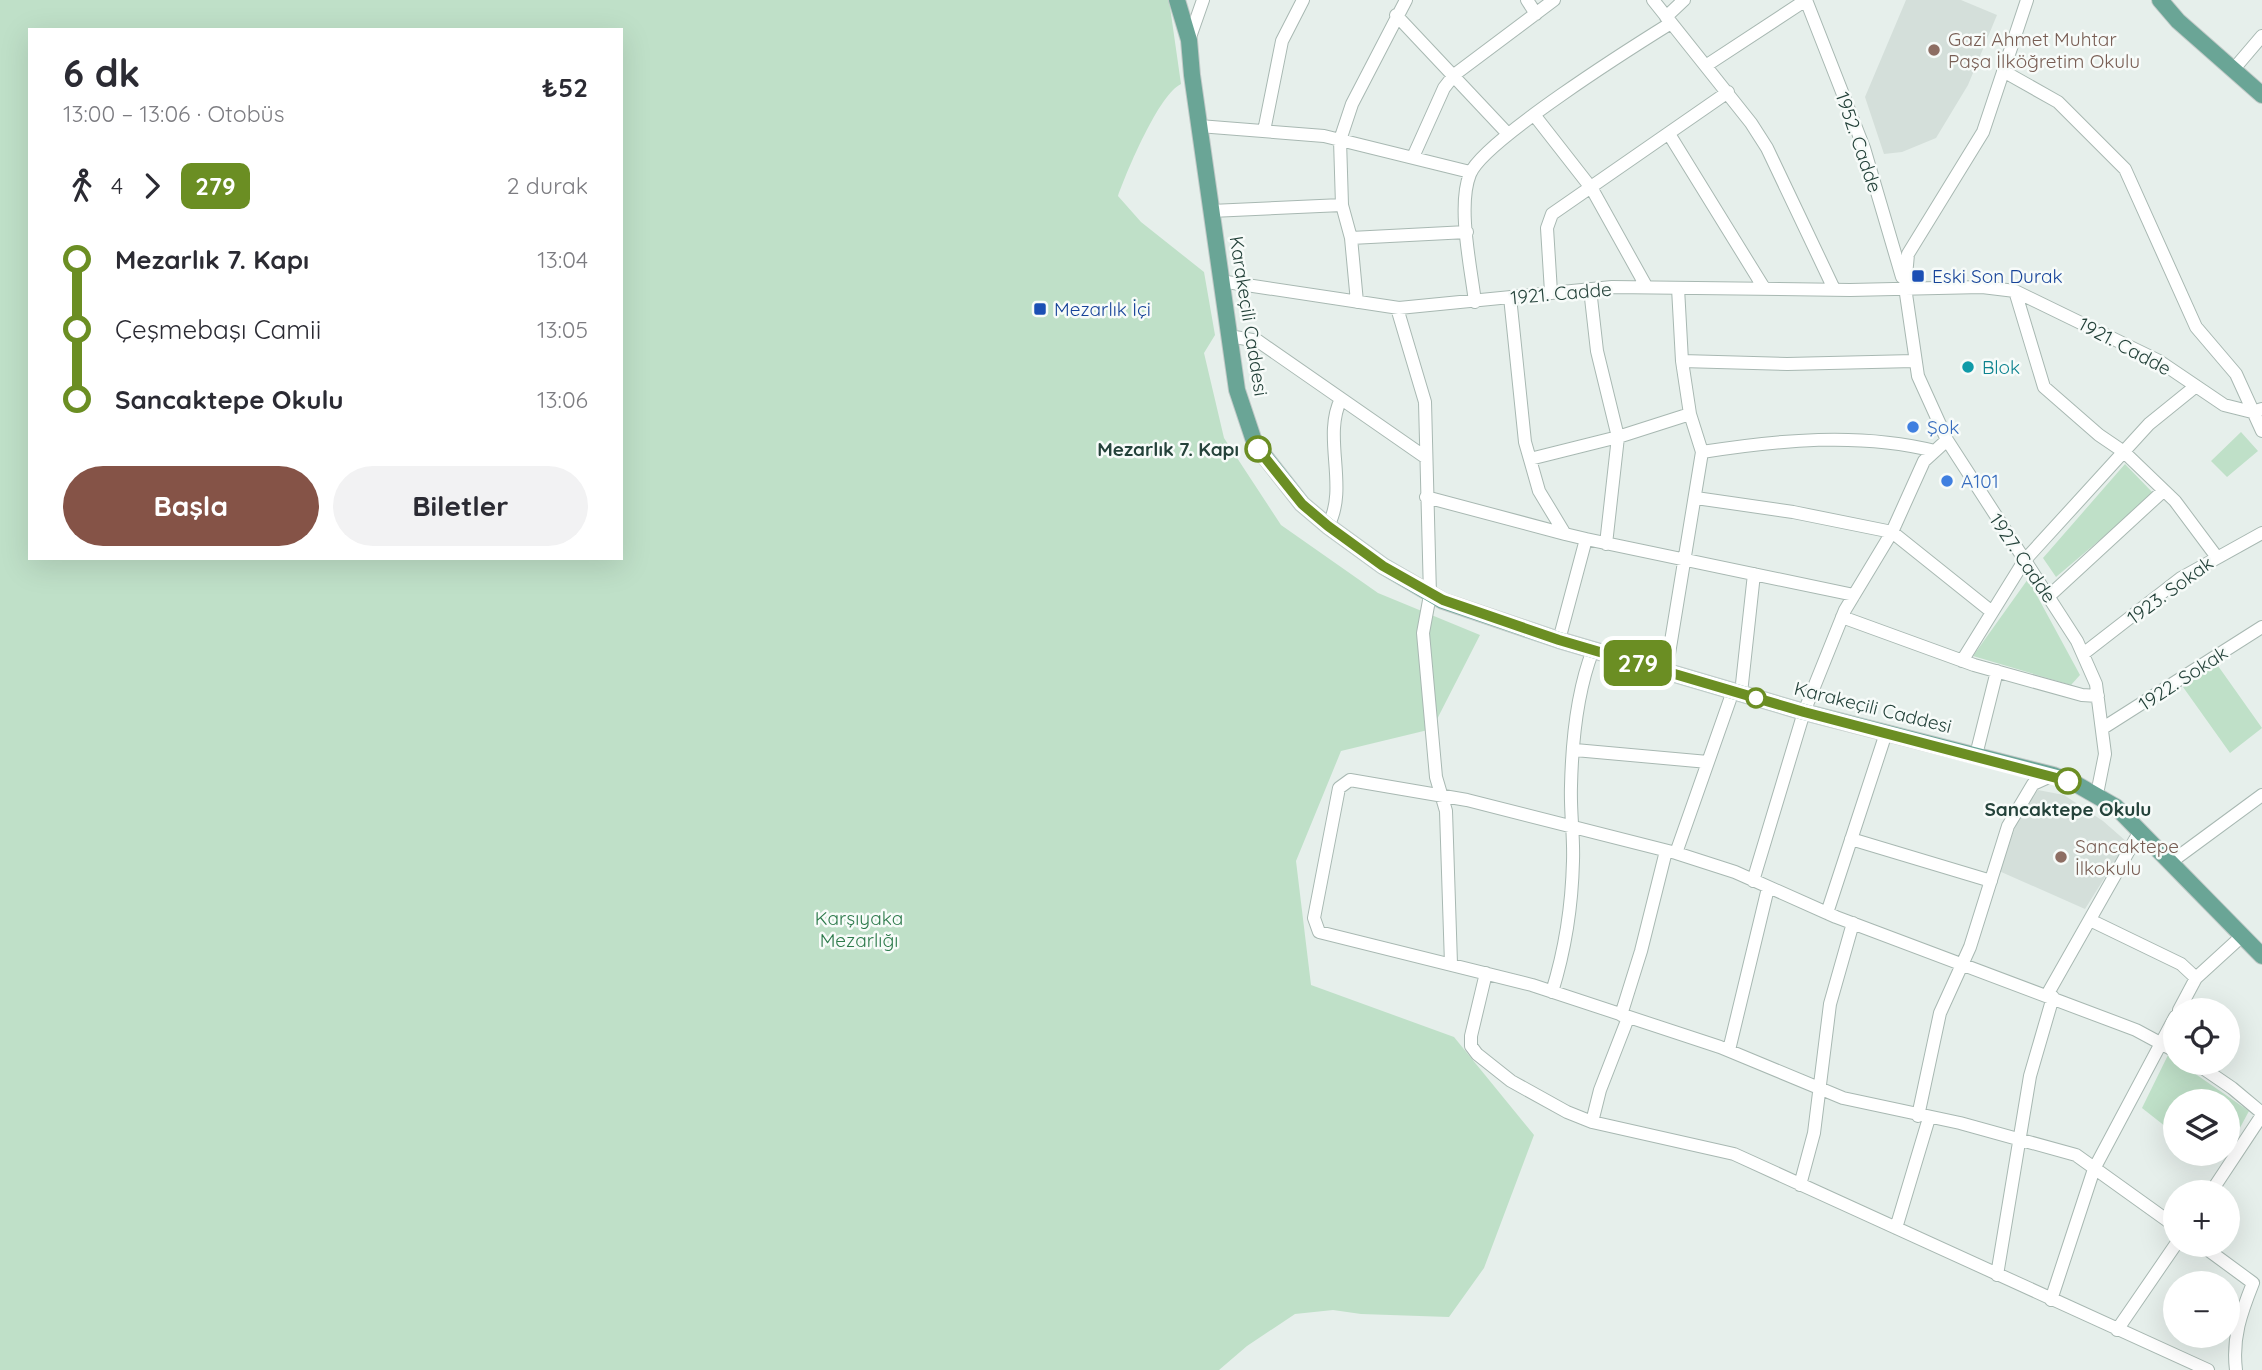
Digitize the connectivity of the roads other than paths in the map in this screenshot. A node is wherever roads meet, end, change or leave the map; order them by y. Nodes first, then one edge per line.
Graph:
1 (1177, 0) edge
2 (1203, 0) edge
3 (1303, 0) edge
4 (1406, 0) edge
5 (1527, 0) edge
6 (1554, 0) edge
7 (1653, 0) edge
8 (1684, 0) edge
9 (1806, 0) edge
10 (2027, 0) edge
11 (2160, 0) edge
12 (1536, 14) junction
13 (1396, 15) junction
14 (1668, 20) junction
15 (2262, 36) edge
16 (1189, 40) junction
17 (1707, 65) junction
18 (2233, 70) junction
19 (2003, 71) junction
20 (1454, 75) junction
21 (1728, 92) junction
22 (2262, 95) edge
23 (1535, 116) junction
24 (1199, 126) junction
25 (1264, 131) junction
26 (1508, 134) junction
27 (1669, 134) junction
28 (1340, 140) junction
29 (1413, 157) junction
30 (1471, 172) junction
31 (1592, 189) junction
32 (1342, 205) junction
33 (1211, 211) junction
34 (1467, 232) junction
35 (1351, 237) junction
36 (1220, 281) junction
37 (1646, 286) junction
38 (1905, 287) junction
39 (1678, 288) junction
40 (1764, 288) junction
41 (1590, 289) junction
42 (1833, 289) junction
43 (2015, 291) junction
44 (1551, 292) junction
45 (1510, 297) junction
46 (1357, 302) junction
47 (1475, 302) junction
48 (1397, 308) junction
49 (1228, 336) junction
50 (1682, 361) junction
51 (1914, 361) junction
52 (2196, 386) junction
53 (1341, 398) junction
54 (2257, 411) edge
55 (1689, 414) junction
56 (2262, 431) edge
57 (1618, 438) junction
58 (1947, 440) junction
59 (1935, 451) junction
60 (1702, 452) junction
61 (2124, 452) junction
62 (1425, 457) junction
63 (1530, 459) junction
64 (2162, 492) junction
65 (1426, 497) junction
66 (1696, 498) junction
67 (1328, 526) junction
68 (1892, 532) junction
69 (2262, 533) edge
70 (1565, 534) junction
71 (1586, 539) junction
72 (1606, 544) junction
73 (2217, 556) junction
74 (1686, 560) junction
75 (2024, 561) junction
76 (1754, 574) junction
77 (1430, 595) junction
78 (1854, 595) junction
79 (2049, 596) junction
80 (1992, 612) junction
81 (1842, 617) junction
82 (2260, 632) edge
83 (1559, 640) junction
84 (1593, 650) junction
85 (2083, 654) junction
86 (1962, 661) junction
87 (1666, 671) junction
88 (1997, 671) junction
89 (1737, 692) junction
90 (2098, 696) junction
91 (1804, 712) junction
92 (2103, 728) junction
93 (1885, 733) junction
94 (1575, 750) junction
95 (1976, 755) junction
96 (1708, 762) junction
97 (2053, 775) junction
98 (1439, 794) junction
99 (2097, 794) junction
100 (2262, 797) edge
101 (1572, 827) junction
102 (2140, 831) junction
103 (1851, 839) junction
104 (1671, 852) junction
105 (2171, 862) junction
106 (1753, 881) junction
107 (1991, 881) junction
108 (1768, 888) junction
109 (1827, 913) junction
110 (2090, 920) junction
111 (1853, 923) junction
112 (2242, 936) junction
113 (2262, 956) edge
114 (1964, 963) junction
115 (1451, 964) junction
116 (1486, 973) junction
117 (2196, 978) junction
118 (1552, 992) junction
119 (2050, 996) junction
120 (2185, 998) edge
121 (1625, 1016) junction
122 (2162, 1043) joint
123 (1729, 1050) junction
124 (2213, 1075) edge
125 (1821, 1088) junction
126 (2261, 1109) edge
127 (1923, 1117) junction
128 (1592, 1122) junction
129 (2022, 1139) junction
130 (2094, 1169) junction
131 (2218, 1180) edge
132 (1800, 1185) junction
133 (2163, 1218) edge
134 (1896, 1228) junction
135 (2167, 1257) edge
136 (2218, 1257) edge
137 (1997, 1275) junction
138 (2051, 1300) junction
139 (2117, 1330) junction
140 (2208, 1370) edge
141 (2236, 1370) edge

1 - 16 main road, Karakeçili Caddesi
2 - 16 street
3 - 25 street
4 - 13 street
5 - 12 street
6 - 12 street
7 - 14 street
8 - 14 street
9 - 17 street
9 - 38 street, 1952. Cadde
10 - 19 street
11 - 18 main road
12 - 20 street
13 - 20 street
13 - 28 street
14 - 17 street
14 - 23 street
15 - 18 street
16 - 24 main road, Karakeçili Caddesi
17 - 21 street
18 - 22 main road
19 - 38 street
19 - 54 street
20 - 26 street
20 - 29 street
21 - 27 street
21 - 42 street
23 - 26 street
23 - 31 street
24 - 25 street
24 - 33 main road, Karakeçili Caddesi
25 - 28 street
26 - 30 street
27 - 31 street
27 - 40 street
28 - 29 street
28 - 32 street
29 - 30 street
30 - 34 street
31 - 37 street
31 - 44 street
32 - 33 street
32 - 35 street
33 - 36 main road, Karakeçili Caddesi
34 - 35 street
34 - 47 street
35 - 46 street
36 - 46 street, 1921. Cadde
36 - 49 main road, Karakeçili Caddesi
37 - 39 street, 1921. Cadde
37 - 41 street, 1921. Cadde
38 - 42 street, 1921. Cadde
38 - 43 street, 1921. Cadde
38 - 51 street, 1927. Cadde
39 - 40 street, 1921. Cadde
39 - 50 street
40 - 42 street, 1921. Cadde
41 - 44 street, 1921. Cadde
41 - 57 street
43 - 52 street, 1921. Cadde
43 - 61 street
44 - 45 street, 1921. Cadde
45 - 47 street, 1921. Cadde
45 - 63 street
46 - 48 street, 1921. Cadde
47 - 48 street, 1921. Cadde
48 - 62 street
49 - 53 street
49 - 67 main road, Karakeçili Caddesi
50 - 51 street
50 - 55 street
51 - 58 street, 1927. Cadde
52 - 54 street, 1921. Cadde
52 - 61 street
53 - 62 street
53 - 67 street
54 - 56 street
55 - 57 street
55 - 60 street
57 - 63 street
57 - 72 street
58 - 59 street
58 - 75 street, 1927. Cadde
59 - 60 street
59 - 68 street
60 - 66 street
61 - 64 street
61 - 75 street
62 - 65 street
63 - 70 street
64 - 73 street
64 - 79 street
65 - 70 street
65 - 77 street
66 - 68 street
66 - 74 street
67 - 77 main road, Karakeçili Caddesi
68 - 78 street
68 - 80 street
69 - 73 street, 1923. Sokak
70 - 71 street
71 - 72 street
71 - 83 street
72 - 74 street
73 - 85 street, 1923. Sokak
74 - 76 street
74 - 87 street
75 - 79 street, 1927. Cadde
75 - 80 street
76 - 78 street
76 - 89 street
77 - 83 main road, Karakeçili Caddesi
77 - 98 street
78 - 81 street
79 - 85 street, 1927. Cadde
80 - 86 street
81 - 86 street
81 - 91 street
82 - 92 street, 1922. Sokak
83 - 84 main road, Karakeçili Caddesi
84 - 87 main road, Karakeçili Caddesi
84 - 94 street
85 - 90 street, 1927. Cadde
86 - 88 street
87 - 89 main road, Karakeçili Caddesi
88 - 90 street
88 - 95 street
89 - 91 main road, Karakeçili Caddesi
89 - 96 street
90 - 92 street, 1927. Cadde
91 - 93 main road, Karakeçili Caddesi
91 - 106 street
92 - 99 street, 1927. Cadde
93 - 95 main road, Karakeçili Caddesi
93 - 103 street
94 - 96 street
94 - 101 street
95 - 97 main road, Karakeçili Caddesi
96 - 104 street
97 - 99 main road, Karakeçili Caddesi
97 - 107 street
98 - 101 street
98 - 115 street
98 - 115 street
99 - 102 main road, Karakeçili Caddesi
100 - 105 street
101 - 104 street
101 - 118 street
102 - 105 main road, Karakeçili Caddesi
102 - 110 street
103 - 107 street
103 - 109 street
104 - 106 street
104 - 121 street
105 - 112 main road, Karakeçili Caddesi
106 - 108 street
107 - 114 street
108 - 109 street
108 - 123 street
109 - 111 street
110 - 117 street
110 - 119 street
111 - 114 street
111 - 125 street
112 - 113 main road, Karakeçili Caddesi
112 - 117 street
114 - 119 street
114 - 127 street
115 - 116 street
116 - 118 street
116 - 128 street
117 - 120 street
118 - 121 street
119 - 122 street
119 - 129 street
121 - 123 street
121 - 128 street
122 - 130 street
123 - 125 street
124 - 126 street
125 - 127 street
125 - 132 street
126 - 131 street
127 - 129 street
127 - 134 street
128 - 132 street
129 - 130 street
129 - 137 street
130 - 133 street
130 - 138 street
132 - 134 street
134 - 137 street
135 - 139 street
136 - 141 street
137 - 138 street
138 - 139 street
139 - 140 street

